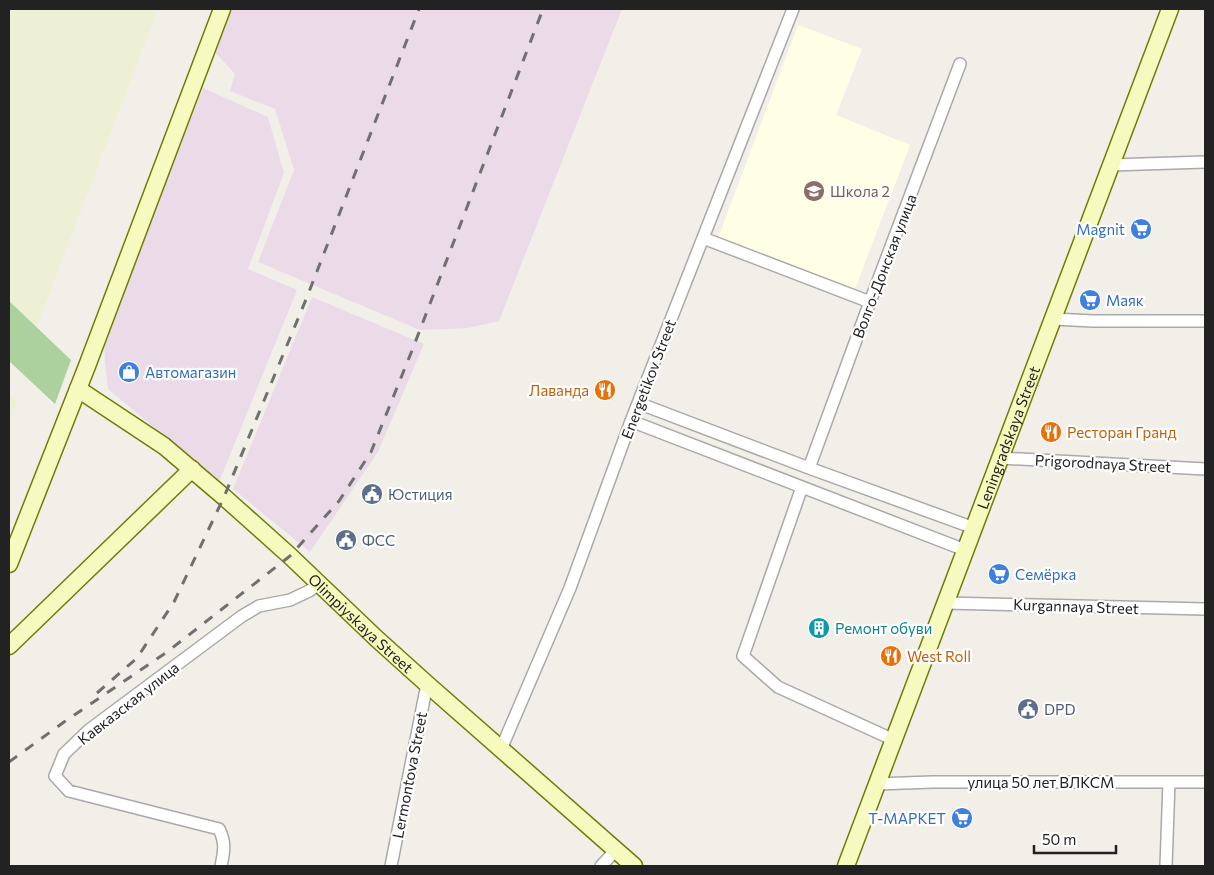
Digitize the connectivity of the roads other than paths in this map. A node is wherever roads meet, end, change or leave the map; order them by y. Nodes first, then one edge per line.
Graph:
1 (222, 9) edge
2 (793, 9) edge
3 (1170, 9) edge
4 (960, 64) dead end
5 (1205, 162) edge
6 (1111, 165) junction
7 (703, 238) junction
8 (870, 302) junction
9 (1053, 319) junction
10 (1205, 321) edge
11 (78, 389) junction
12 (638, 403) junction
13 (632, 421) junction
14 (1000, 458) junction
15 (809, 468) junction
16 (192, 469) junction
17 (1205, 469) edge
18 (802, 487) junction
19 (974, 528) junction
20 (965, 550) junction
21 (9, 564) edge
22 (319, 584) junction
23 (946, 602) junction
24 (1205, 610) edge
25 (9, 646) edge
26 (426, 684) junction
27 (894, 740) junction
28 (501, 749) junction
29 (1169, 782) junction
30 (1205, 782) edge
31 (877, 784) junction
32 (616, 850) junction
33 (220, 866) edge
34 (391, 866) edge
35 (601, 866) edge
36 (634, 866) edge
37 (846, 866) edge
38 (1166, 866) edge

1 - 11 street
2 - 7 street, Energetikov Street
3 - 6 street, Leningradskaya Street
4 - 8 street, Волго-Донская улица
5 - 6 street
6 - 9 street, Leningradskaya Street
7 - 8 street
7 - 12 street, Energetikov Street
8 - 15 street, Волго-Донская улица
9 - 10 street
9 - 14 street, Leningradskaya Street
11 - 16 street, Olimpiyskaya Street
11 - 21 street
12 - 13 street, Energetikov Street
12 - 15 street
13 - 18 street
13 - 28 street, Energetikov Street
14 - 17 street, Prigorodnaya Street
14 - 19 street, Leningradskaya Street
15 - 19 street
16 - 22 street, Olimpiyskaya Street
16 - 25 street
18 - 20 street
18 - 27 street
19 - 20 street, Leningradskaya Street
20 - 23 street, Leningradskaya Street
22 - 26 street, Olimpiyskaya Street
22 - 33 street, Кавказская улица
23 - 24 street, Kurgannaya Street
23 - 27 street, Leningradskaya Street
26 - 28 street, Olimpiyskaya Street
26 - 34 street, Lermontova Street
27 - 31 street, Leningradskaya Street
28 - 32 street, Olimpiyskaya Street
29 - 30 street, улица 50 лет ВЛКСМ
29 - 31 street, улица 50 лет ВЛКСМ
29 - 38 street
31 - 37 street, Leningradskaya Street
32 - 35 street
32 - 36 street, Olimpiyskaya Street

